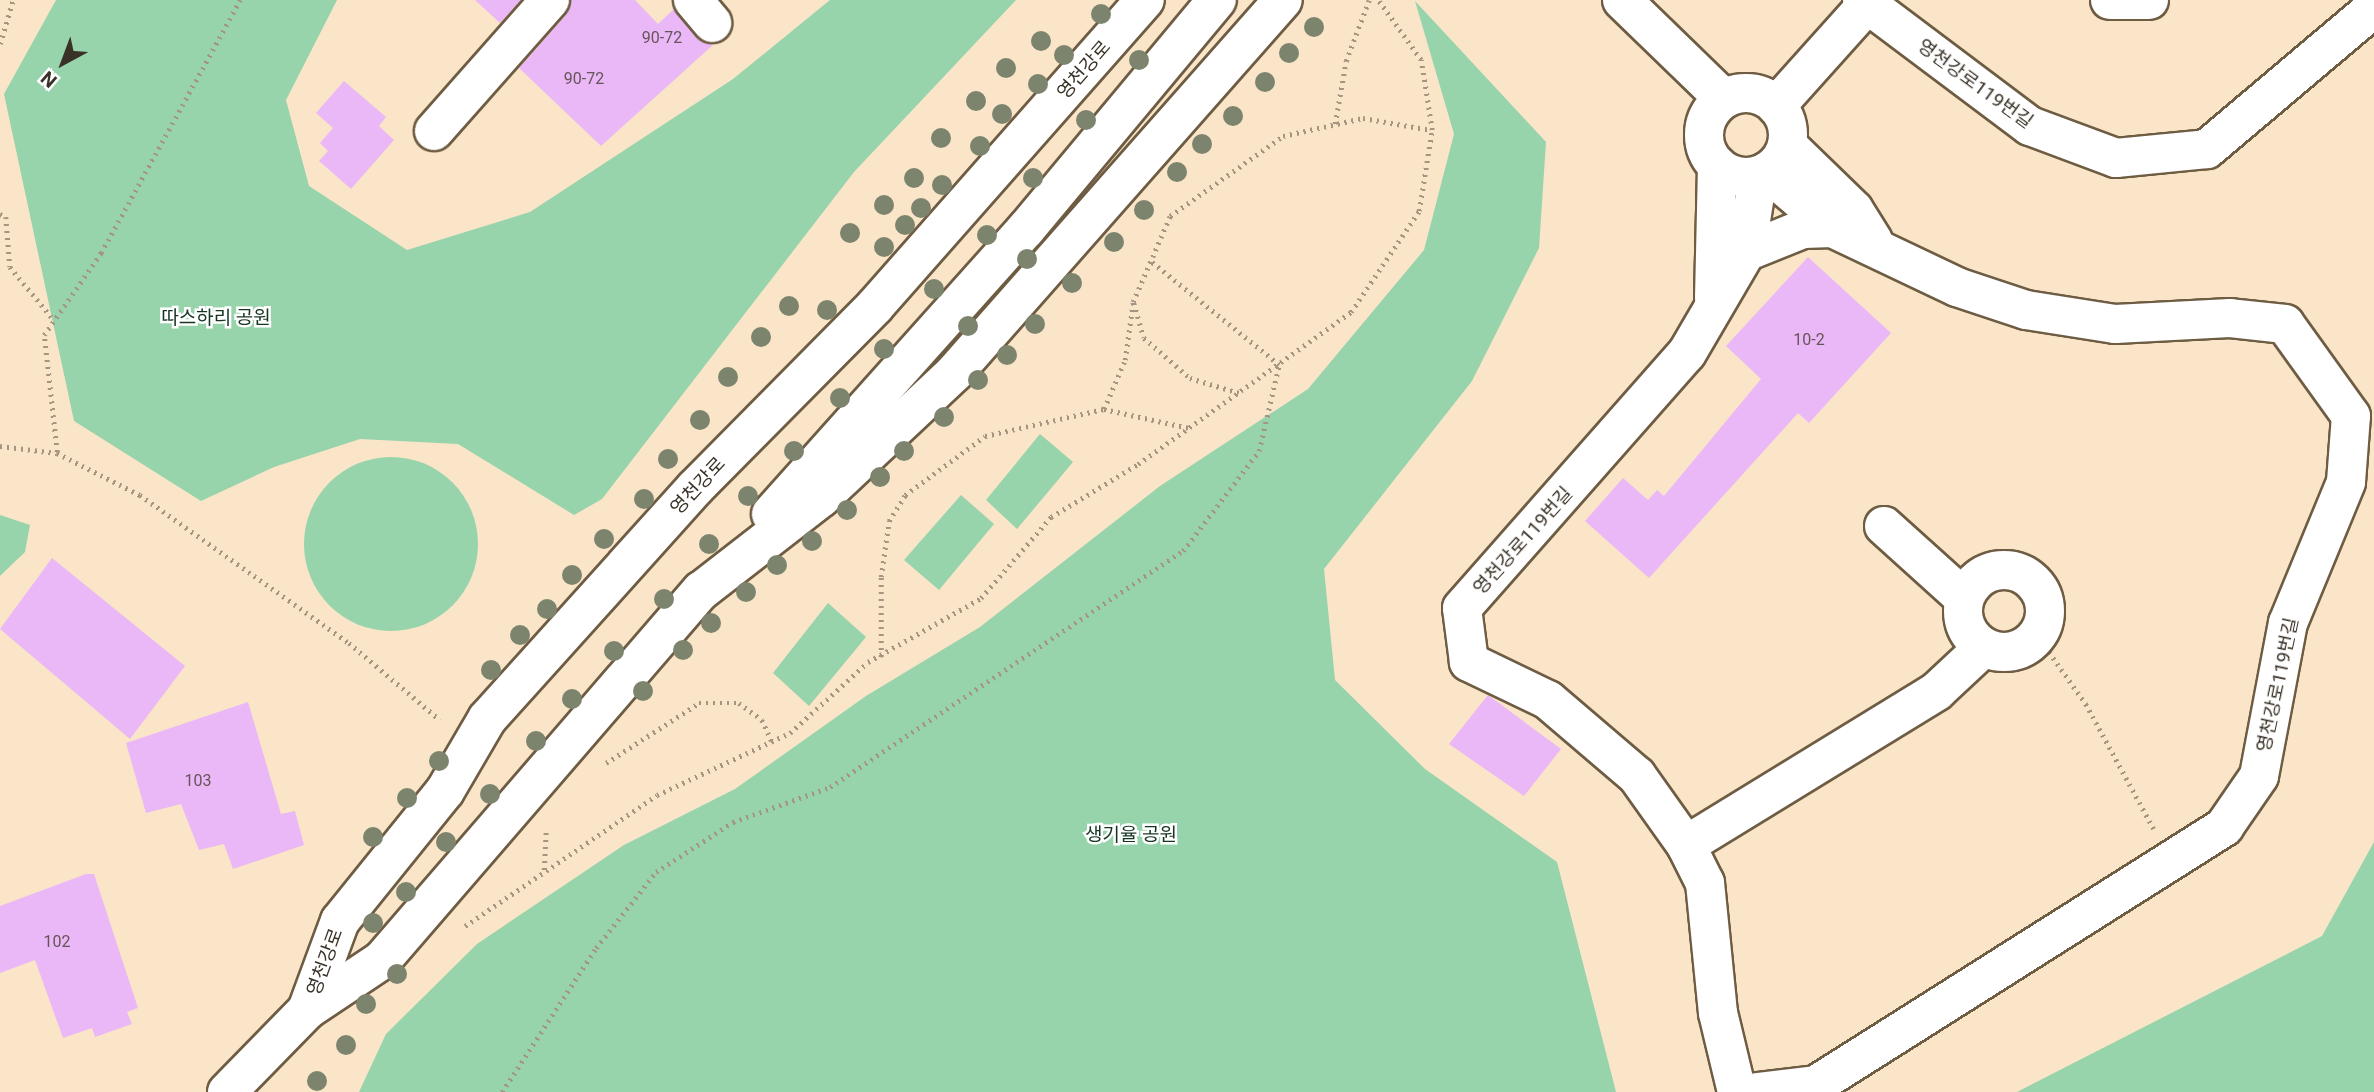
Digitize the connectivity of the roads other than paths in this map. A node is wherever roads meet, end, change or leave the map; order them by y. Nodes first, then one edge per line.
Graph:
1 (550, 0) edge
2 (1145, 0) edge
3 (1217, 0) edge
4 (1283, 0) edge
5 (1622, 0) edge
6 (2110, 0) edge
7 (2149, 0) edge
8 (1866, 1) edge
9 (2374, 8) edge
10 (1724, 99) junction
11 (1776, 106) junction
12 (434, 131) dead end
13 (1771, 164) junction
14 (1717, 166) junction
15 (1833, 228) junction
16 (1873, 242) junction
17 (1746, 252) junction
18 (1714, 298) junction
19 (1884, 526) dead end
20 (701, 591) junction
21 (1964, 598) junction
22 (1984, 647) junction
23 (1686, 845) junction
24 (307, 1010) junction
25 (227, 1092) edge
26 (1737, 1092) edge
27 (1758, 1092) edge

1 - 12 street
2 - 24 street, 영천강로
3 - 20 street, 영천강로
4 - 20 street, 영천강로
5 - 10 street
6 - 7 street
8 - 9 street, 영천강로119번길
8 - 11 street
10 - 11 street
10 - 14 street
11 - 13 street
13 - 14 street
13 - 15 street, 영천강로119번길
13 - 16 street
13 - 17 street, 영천강로119번길
14 - 18 street, 영천강로119번길
15 - 16 street, 영천강로119번길
15 - 17 street, 영천강로119번길
16 - 27 street, 영천강로119번길
17 - 18 street, 영천강로119번길
18 - 23 street, 영천강로119번길
19 - 21 street
20 - 24 street, 영천강로
21 - 22 street
21 - 22 street
22 - 23 street
23 - 26 street, 영천강로119번길
24 - 25 street, 영천강로

